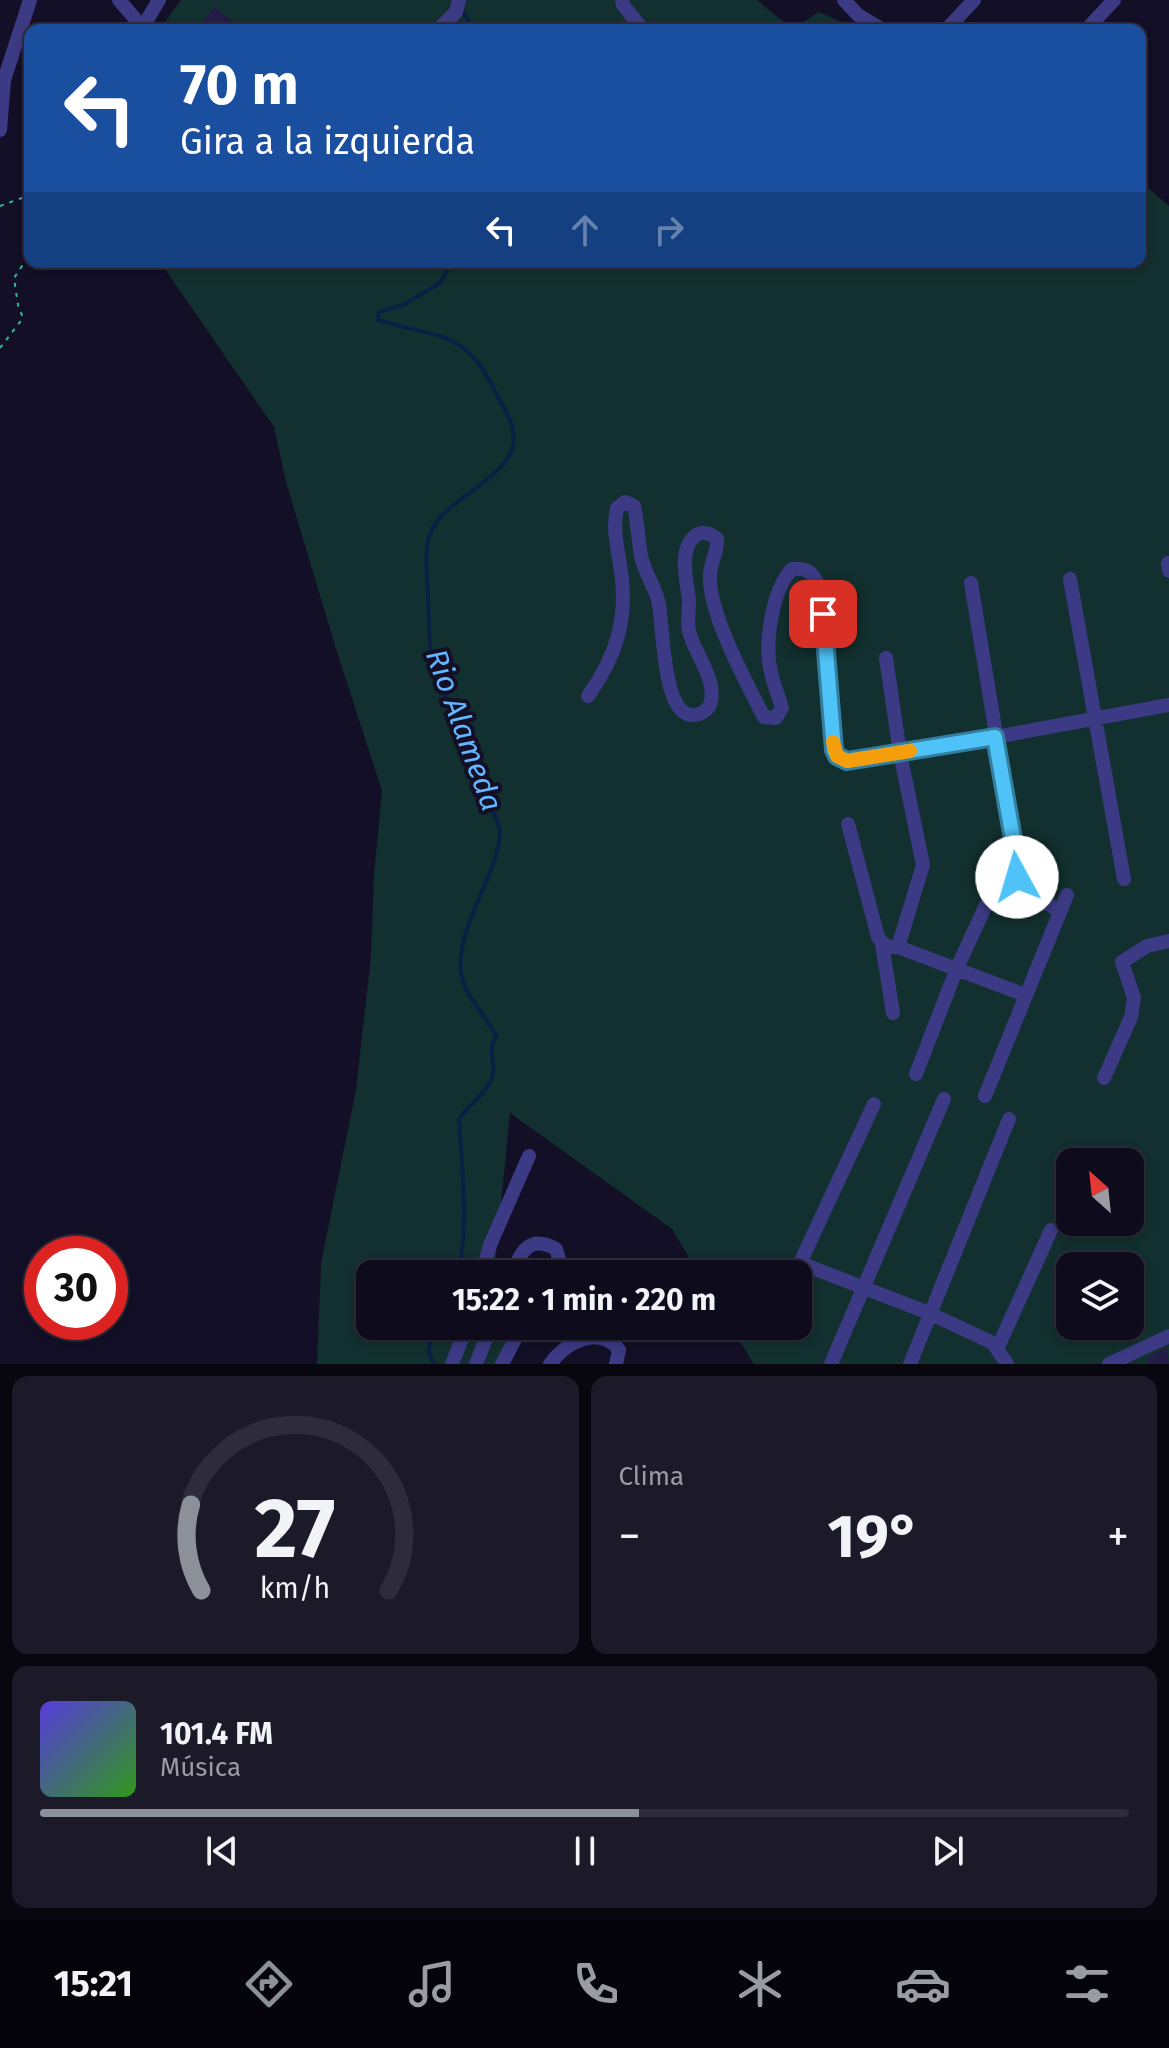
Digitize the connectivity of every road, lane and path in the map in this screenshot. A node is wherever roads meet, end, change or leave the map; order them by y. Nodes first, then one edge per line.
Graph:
1 (30, 0) edge
2 (119, 0) edge
3 (159, 0) edge
4 (459, 0) edge
5 (622, 0) edge
6 (844, 0) edge
7 (974, 0) edge
8 (1114, 0) edge
9 (139, 24) edge
10 (144, 24) edge
11 (444, 24) edge
12 (638, 24) edge
13 (873, 24) edge
14 (952, 24) edge
15 (1092, 24) edge
16 (0, 130) edge
17 (24, 197) edge
18 (0, 206) edge
19 (24, 263) edge
20 (0, 348) edge
21 (1070, 579) dead end
22 (971, 583) dead end
23 (886, 658) dead end
24 (588, 696) dead end
25 (1169, 705) edge
26 (1095, 718) junction
27 (995, 737) junction
28 (900, 753) junction
29 (848, 824) dead end
30 (1124, 879) dead end
31 (1013, 880) junction
32 (1067, 895) dead end
33 (1060, 912) junction
34 (1169, 941) edge
35 (882, 944) junction
36 (898, 947) junction
37 (957, 968) junction
38 (1025, 995) junction
39 (893, 1013) dead end
40 (916, 1074) dead end
41 (1104, 1078) dead end
42 (985, 1096) dead end
43 (944, 1099) dead end
44 (874, 1104) dead end
45 (1009, 1119) dead end
46 (529, 1156) dead end
47 (1051, 1230) dead end
48 (486, 1260) edge
49 (518, 1260) edge
50 (559, 1260) edge
51 (801, 1260) edge
52 (812, 1273) edge
53 (863, 1287) junction
54 (929, 1313) junction
55 (1169, 1336) edge
56 (461, 1340) edge
57 (485, 1340) edge
58 (515, 1340) edge
59 (998, 1347) junction
60 (1137, 1358) edge
61 (452, 1364) edge
62 (476, 1364) edge
63 (502, 1364) edge
64 (550, 1364) edge
65 (616, 1364) edge
66 (831, 1364) edge
67 (910, 1364) edge
68 (1007, 1364) edge
69 (1109, 1364) edge

1 - 16 street
2 - 9 street
3 - 10 street
4 - 11 street
5 - 12 street
6 - 13 street
7 - 14 street
8 - 15 street
17 - 18 path
19 - 20 path
21 - 26 street
22 - 27 street
23 - 28 street
24 - 28 street
25 - 26 street
26 - 27 street
26 - 30 street
27 - 28 street
27 - 31 street
28 - 36 street
29 - 35 street
31 - 33 street
31 - 37 street
32 - 33 street
33 - 38 street
34 - 41 street
35 - 36 street
35 - 39 street
36 - 37 street
37 - 38 street
37 - 40 street
38 - 42 street
43 - 53 street
44 - 51 street
45 - 54 street
46 - 48 street
47 - 59 street
49 - 50 street
52 - 53 street
53 - 54 street
53 - 66 street
54 - 59 street
54 - 67 street
55 - 60 street
56 - 61 street
57 - 62 street
58 - 63 street
59 - 68 street
60 - 69 street
64 - 65 street

